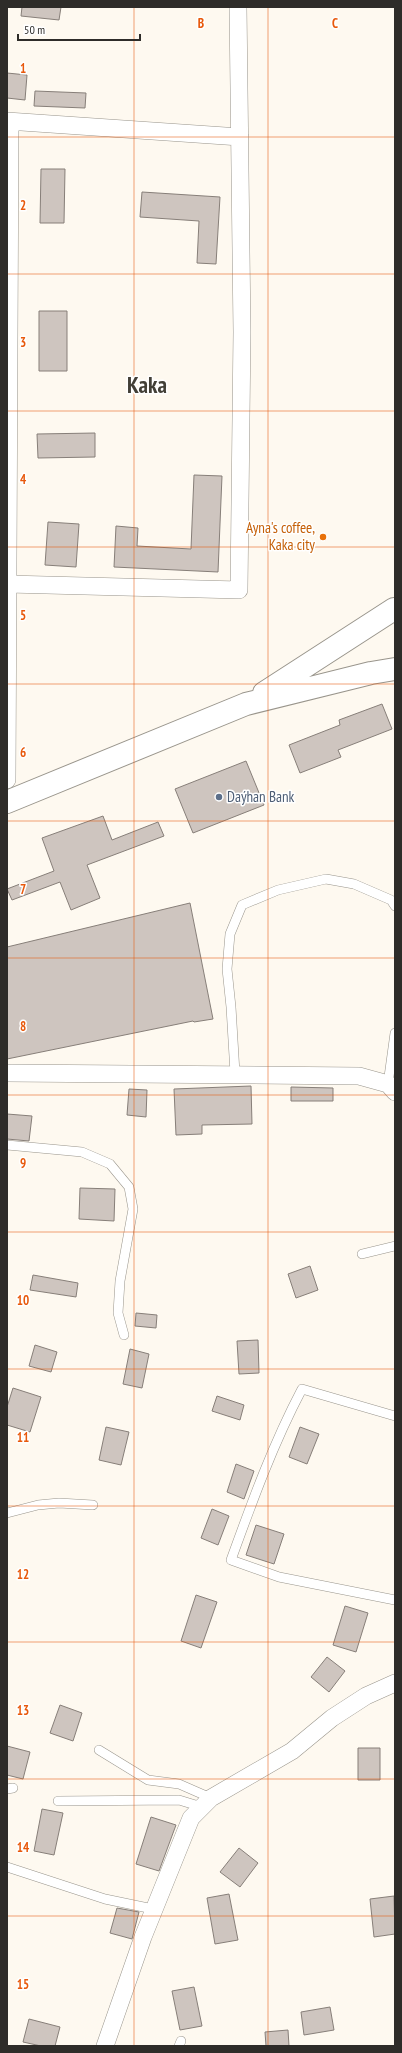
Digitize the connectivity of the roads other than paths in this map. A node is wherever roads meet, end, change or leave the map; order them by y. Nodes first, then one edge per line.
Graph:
1 (238, 7) edge
2 (8, 122) edge
3 (240, 137) junction
4 (8, 432) edge
5 (8, 579) edge
6 (394, 609) dead end
7 (395, 669) edge
8 (246, 704) junction
9 (7, 780) edge
10 (7, 802) edge
11 (395, 906) edge
12 (395, 1033) edge
13 (7, 1073) edge
14 (235, 1073) junction
15 (392, 1088) edge
16 (7, 1145) edge
17 (395, 1246) edge
18 (362, 1254) dead end
19 (124, 1335) dead end
20 (395, 1416) edge
21 (93, 1505) dead end
22 (7, 1513) edge
23 (395, 1600) edge
24 (395, 1682) edge
25 (99, 1750) dead end
26 (58, 1801) dead end
27 (207, 1802) junction
28 (7, 1867) edge
29 (153, 1909) junction
30 (105, 2046) edge

1 - 3 street
2 - 3 street
2 - 4 street
3 - 5 street
4 - 5 street
5 - 9 street
6 - 8 main road
7 - 8 main road
8 - 10 main road
11 - 14 lane
12 - 15 lane
13 - 14 street
14 - 15 street
16 - 19 lane
17 - 18 lane
20 - 23 lane
21 - 22 lane
24 - 27 street
25 - 27 lane
26 - 27 lane
27 - 29 street
28 - 29 lane
29 - 30 street

